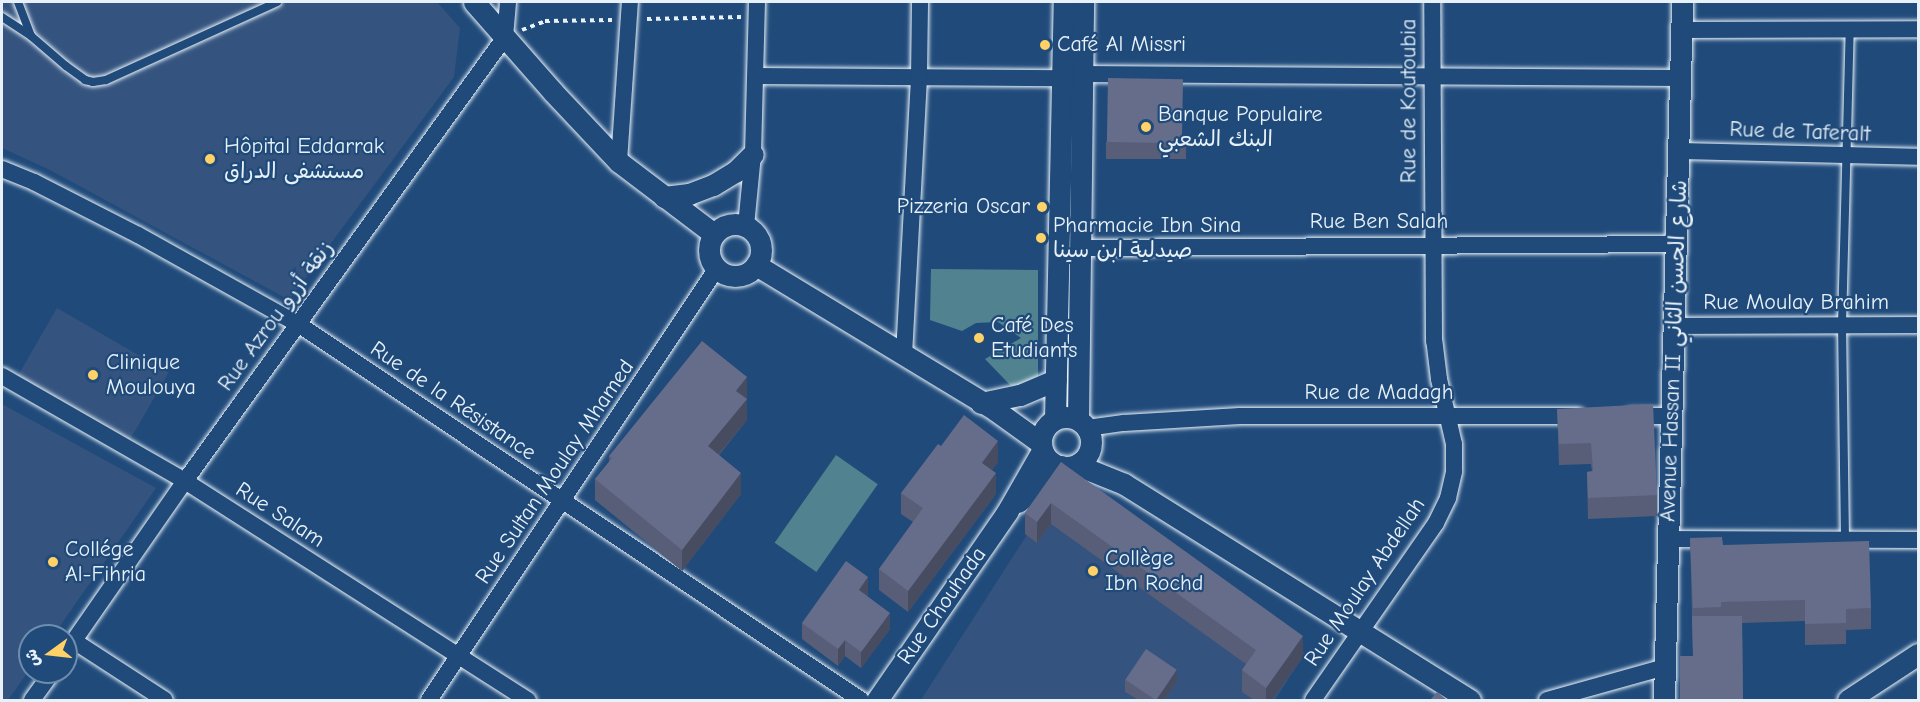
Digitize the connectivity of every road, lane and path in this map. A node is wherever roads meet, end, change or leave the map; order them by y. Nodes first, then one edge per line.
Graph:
1 (18, 2) edge
2 (277, 2) edge
3 (474, 2) edge
4 (508, 2) edge
5 (630, 2) edge
6 (757, 2) edge
7 (920, 2) edge
8 (1064, 2) edge
9 (1083, 2) edge
10 (1432, 2) edge
11 (1682, 2) edge
12 (2, 16) edge
13 (1850, 29) junction
14 (1918, 29) edge
15 (1683, 30) junction
16 (31, 36) junction
17 (505, 37) junction
18 (756, 76) junction
19 (920, 76) junction
20 (1073, 76) junction
21 (1431, 76) junction
22 (1681, 78) junction
23 (1679, 151) junction
24 (753, 154) junction
25 (1848, 156) junction
26 (1918, 157) edge
27 (620, 162) junction
28 (2, 169) edge
29 (664, 197) junction
30 (746, 226) junction
31 (714, 234) junction
32 (1432, 244) junction
33 (1677, 244) junction
34 (1081, 248) junction
35 (756, 265) junction
36 (717, 268) junction
37 (298, 324) junction
38 (1842, 325) junction
39 (1918, 325) edge
40 (1674, 326) junction
41 (904, 355) junction
42 (2, 376) edge
43 (1056, 380) junction
44 (988, 406) junction
45 (1448, 416) junction
46 (1589, 416) edge
47 (1613, 416) edge
48 (1672, 416) junction
49 (1052, 421) junction
50 (1086, 431) junction
51 (1042, 447) junction
52 (1069, 466) junction
53 (185, 481) junction
54 (1124, 484) junction
55 (563, 502) junction
56 (1006, 512) junction
57 (1668, 539) junction
58 (1845, 539) junction
59 (1918, 540) edge
60 (1360, 631) junction
61 (78, 635) edge
62 (78, 651) edge
63 (1918, 654) edge
64 (459, 656) junction
65 (1665, 668) junction
66 (43, 684) edge
67 (32, 700) edge
68 (165, 700) edge
69 (429, 700) edge
70 (528, 700) edge
71 (861, 700) edge
72 (877, 700) edge
73 (1313, 700) edge
74 (1470, 700) edge
75 (1547, 700) edge
76 (1664, 700) edge
77 (1848, 700) edge

1 - 16 lane
2 - 16 lane
3 - 17 street
4 - 17 street
5 - 27 street
6 - 18 street
7 - 19 street
8 - 20 street
9 - 20 street
10 - 21 street, Rue de Koutoubia
11 - 15 street, Avenue Hassan II شارع الحسن الثاني
12 - 16 lane
13 - 14 street
13 - 15 street
13 - 25 lane
15 - 22 street, Avenue Hassan II شارع الحسن الثاني
17 - 27 street
17 - 37 street, Rue Azrou زنقة أزرو
18 - 19 street
18 - 24 street
19 - 20 street
19 - 41 street
20 - 21 street
20 - 34 street
20 - 43 street
21 - 22 street
21 - 32 street, Rue de Koutoubia
22 - 23 street, Avenue Hassan II شارع الحسن الثاني
23 - 25 street, Rue de Taferalt
23 - 33 street, Avenue Hassan II شارع الحسن الثاني
24 - 29 street
24 - 30 street
25 - 26 street, Rue de Taferalt
25 - 38 lane
27 - 29 street
28 - 37 street, Rue de la Résistance
29 - 31 street
30 - 31 street
30 - 35 street
31 - 36 street
32 - 33 street, Rue Ben Salah
32 - 34 street, Rue Ben Salah
32 - 45 street, Rue de Koutoubia
33 - 40 street, Avenue Hassan II شارع الحسن الثاني
34 - 50 street
35 - 36 street
35 - 41 street
36 - 55 street, Rue Sultan Moulay Mhamed
37 - 53 street, Rue Azrou زنقة أزرو
37 - 55 street, Rue de la Résistance
38 - 39 street, Rue Moulay Brahim
38 - 40 street, Rue Moulay Brahim
38 - 58 lane
40 - 48 street, Avenue Hassan II شارع الحسن الثاني
41 - 44 street
42 - 53 street, Rue Salam
43 - 44 street
43 - 49 street
44 - 49 street
44 - 51 street
45 - 46 street, Rue de Madagh
45 - 50 street, Rue de Madagh
45 - 60 street, Rue Moulay Abdellah
47 - 48 street
48 - 57 street, Avenue Hassan II شارع الحسن الثاني
49 - 50 street
49 - 51 street
50 - 52 street
50 - 54 street
51 - 52 street
51 - 56 street, Rue Chouhada
52 - 54 street
52 - 56 street, Rue Chouhada
53 - 61 street, Rue Azrou زنقة أزرو
53 - 64 street, Rue Salam
54 - 60 street
55 - 64 street, Rue Sultan Moulay Mhamed
55 - 71 street, Rue de la Résistance
56 - 72 street, Rue Chouhada
57 - 58 street
57 - 65 street, Avenue Hassan II شارع الحسن الثاني
58 - 59 street
60 - 73 street, Rue Moulay Abdellah
60 - 74 street
62 - 68 street
63 - 77 street
64 - 69 street, Rue Sultan Moulay Mhamed
64 - 70 street, Rue Salam
65 - 75 street
65 - 76 street, Avenue Hassan II شارع الحسن الثاني
66 - 67 street

